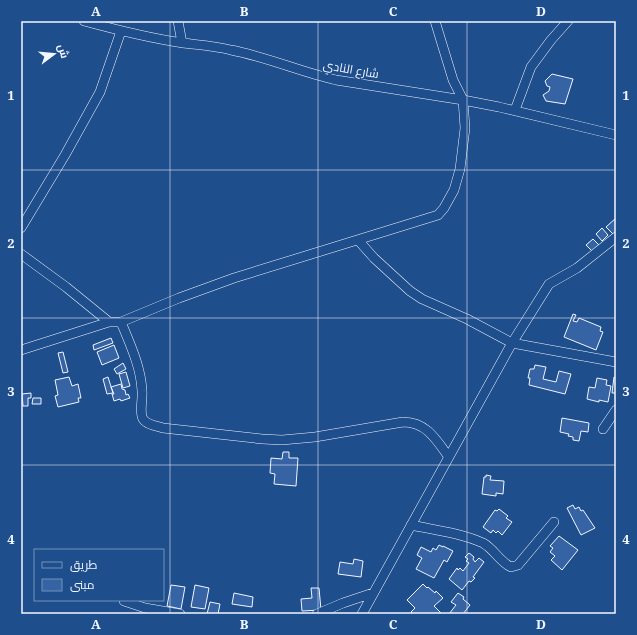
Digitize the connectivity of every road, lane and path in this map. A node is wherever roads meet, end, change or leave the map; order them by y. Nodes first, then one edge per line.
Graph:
1 (84, 21) edge
2 (178, 21) edge
3 (435, 21) edge
4 (568, 21) edge
5 (121, 31) junction
6 (182, 43) junction
7 (463, 100) junction
8 (515, 110) junction
9 (616, 135) edge
10 (21, 228) edge
11 (616, 237) edge
12 (358, 240) junction
13 (21, 254) edge
14 (110, 322) junction
15 (121, 322) junction
16 (512, 343) junction
17 (21, 350) edge
18 (616, 362) edge
19 (616, 410) edge
20 (603, 429) dead end
21 (448, 456) junction
22 (554, 522) dead end
23 (411, 526) junction
24 (373, 593) junction
25 (124, 601) dead end
26 (180, 614) edge
27 (317, 614) edge
28 (362, 614) edge

1 - 5 street, شارع النادي
2 - 6 street
3 - 7 street
4 - 8 street
5 - 6 street, شارع النادي
5 - 10 street
6 - 7 street, شارع النادي
7 - 8 street, شارع النادي
7 - 12 street
8 - 9 street, شارع النادي
11 - 16 street
12 - 15 street
12 - 16 street
13 - 14 street
14 - 15 street
14 - 17 street
15 - 21 street
16 - 18 street
16 - 21 street
19 - 20 street
21 - 23 street
22 - 23 street
23 - 24 street
24 - 27 street
24 - 28 street
25 - 26 street

